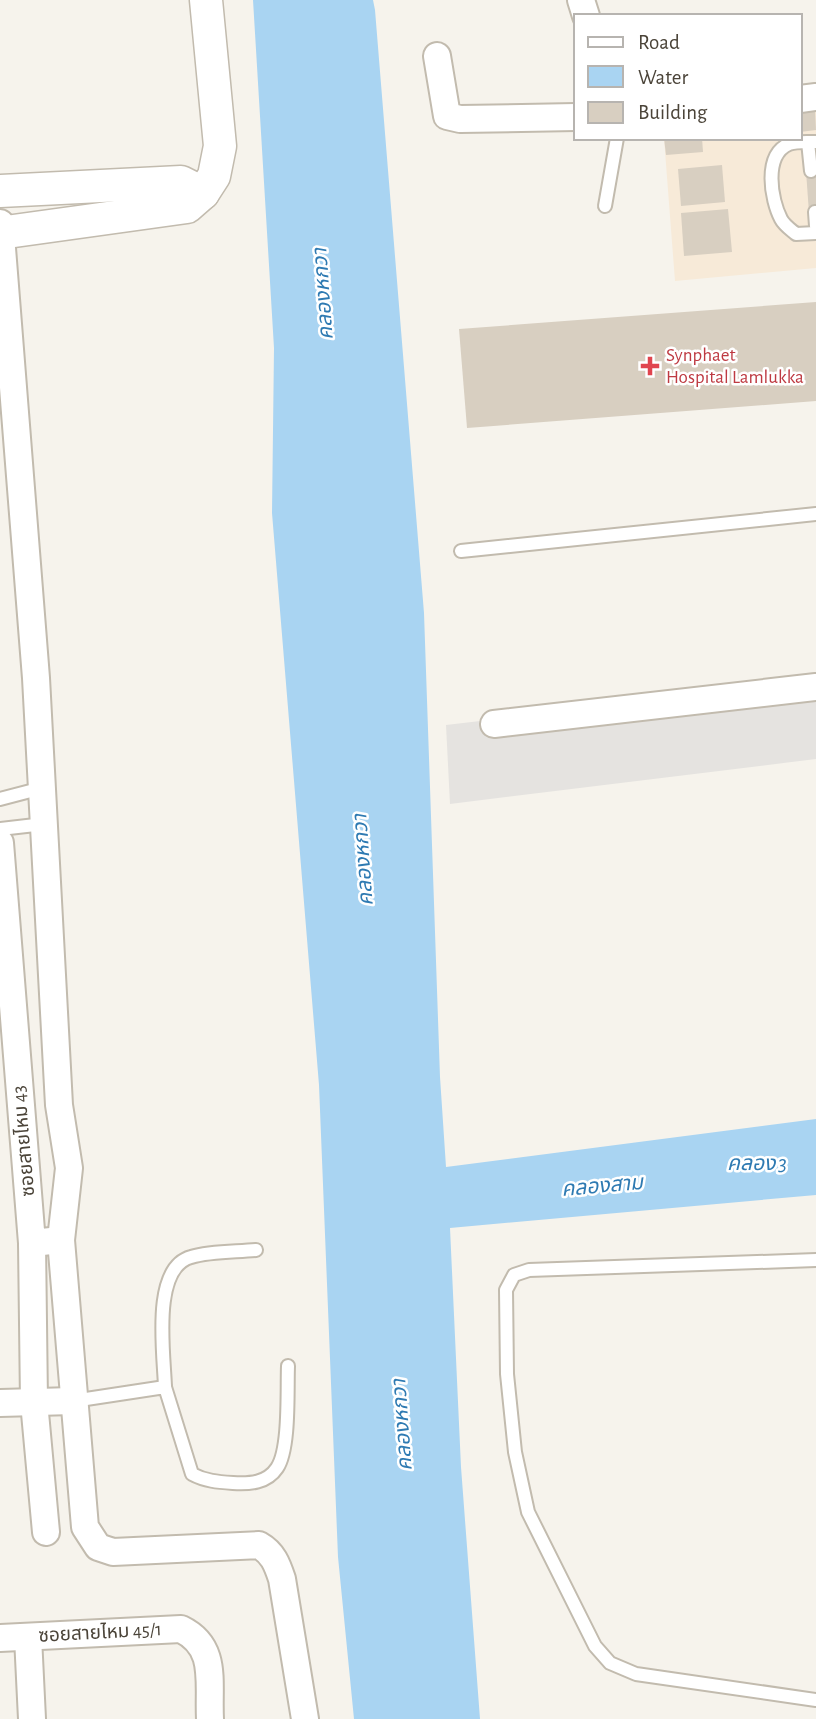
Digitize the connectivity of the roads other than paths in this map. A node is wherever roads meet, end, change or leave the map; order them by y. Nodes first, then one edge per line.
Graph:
1 (205, 0) edge
2 (437, 56) dead end
3 (574, 117) edge
4 (617, 140) edge
5 (812, 142) edge
6 (811, 171) dead end
7 (0, 191) edge
8 (203, 193) junction
9 (605, 206) dead end
10 (815, 212) edge
11 (0, 223) edge
12 (816, 226) edge
13 (0, 233) edge
14 (816, 233) edge
15 (816, 514) edge
16 (461, 551) dead end
17 (816, 687) edge
18 (494, 724) dead end
19 (42, 788) junction
20 (0, 799) edge
21 (44, 824) junction
22 (0, 829) edge
23 (0, 843) edge
24 (61, 1240) junction
25 (32, 1242) junction
26 (256, 1250) dead end
27 (816, 1260) edge
28 (288, 1366) dead end
29 (165, 1387) junction
30 (73, 1401) junction
31 (34, 1402) junction
32 (0, 1403) edge
33 (46, 1532) dead end
34 (28, 1637) junction
35 (0, 1638) edge
36 (816, 1700) edge
37 (32, 1719) edge
38 (210, 1719) edge
39 (305, 1719) edge

1 - 8 street
2 - 3 street
4 - 9 lane
5 - 6 lane
5 - 14 lane
7 - 8 street
8 - 13 street
10 - 12 lane
11 - 13 street
13 - 19 street
15 - 16 lane
17 - 18 street
19 - 20 lane
19 - 21 street
21 - 22 lane
21 - 24 street
23 - 25 street, ซอยสายไหม 43
24 - 25 street
24 - 30 street
25 - 31 street, ซอยสายไหม 43
26 - 29 lane
27 - 36 lane
28 - 29 lane
29 - 30 lane
30 - 31 street
30 - 39 street
31 - 32 street
31 - 33 street, ซอยสายไหม 43
34 - 35 street, ซอยสายไหม 45/1
34 - 37 street
34 - 38 street, ซอยสายไหม 45/1

